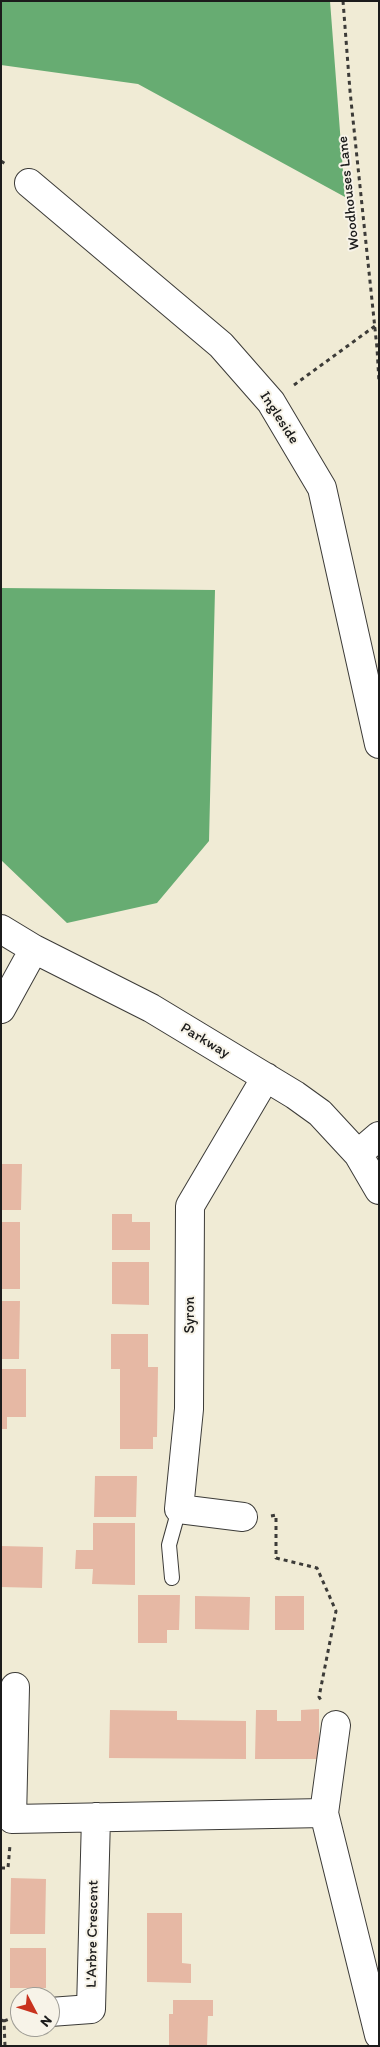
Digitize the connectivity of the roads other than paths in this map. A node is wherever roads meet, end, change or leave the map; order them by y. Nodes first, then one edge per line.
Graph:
1 (29, 183) dead end
2 (379, 744) edge
3 (1, 929) edge
4 (34, 949) junction
5 (1, 1009) edge
6 (266, 1078) junction
7 (379, 1136) edge
8 (358, 1154) junction
9 (379, 1190) edge
10 (179, 1509) junction
11 (242, 1517) road end
12 (172, 1578) dead end
13 (15, 1687) dead end
14 (336, 1725) road end
15 (324, 1813) junction
16 (96, 1817) junction
17 (60, 2011) edge
18 (379, 2035) edge

1 - 2 street, Ingleside
3 - 4 street, Parkway
4 - 5 street
4 - 6 street, Parkway
6 - 8 street, Parkway
6 - 10 street, Syron
7 - 8 street
8 - 9 street, Parkway
10 - 11 street
10 - 12 lane
13 - 16 street
14 - 15 street
15 - 16 street
15 - 18 street
16 - 17 street, L'Arbre Crescent

